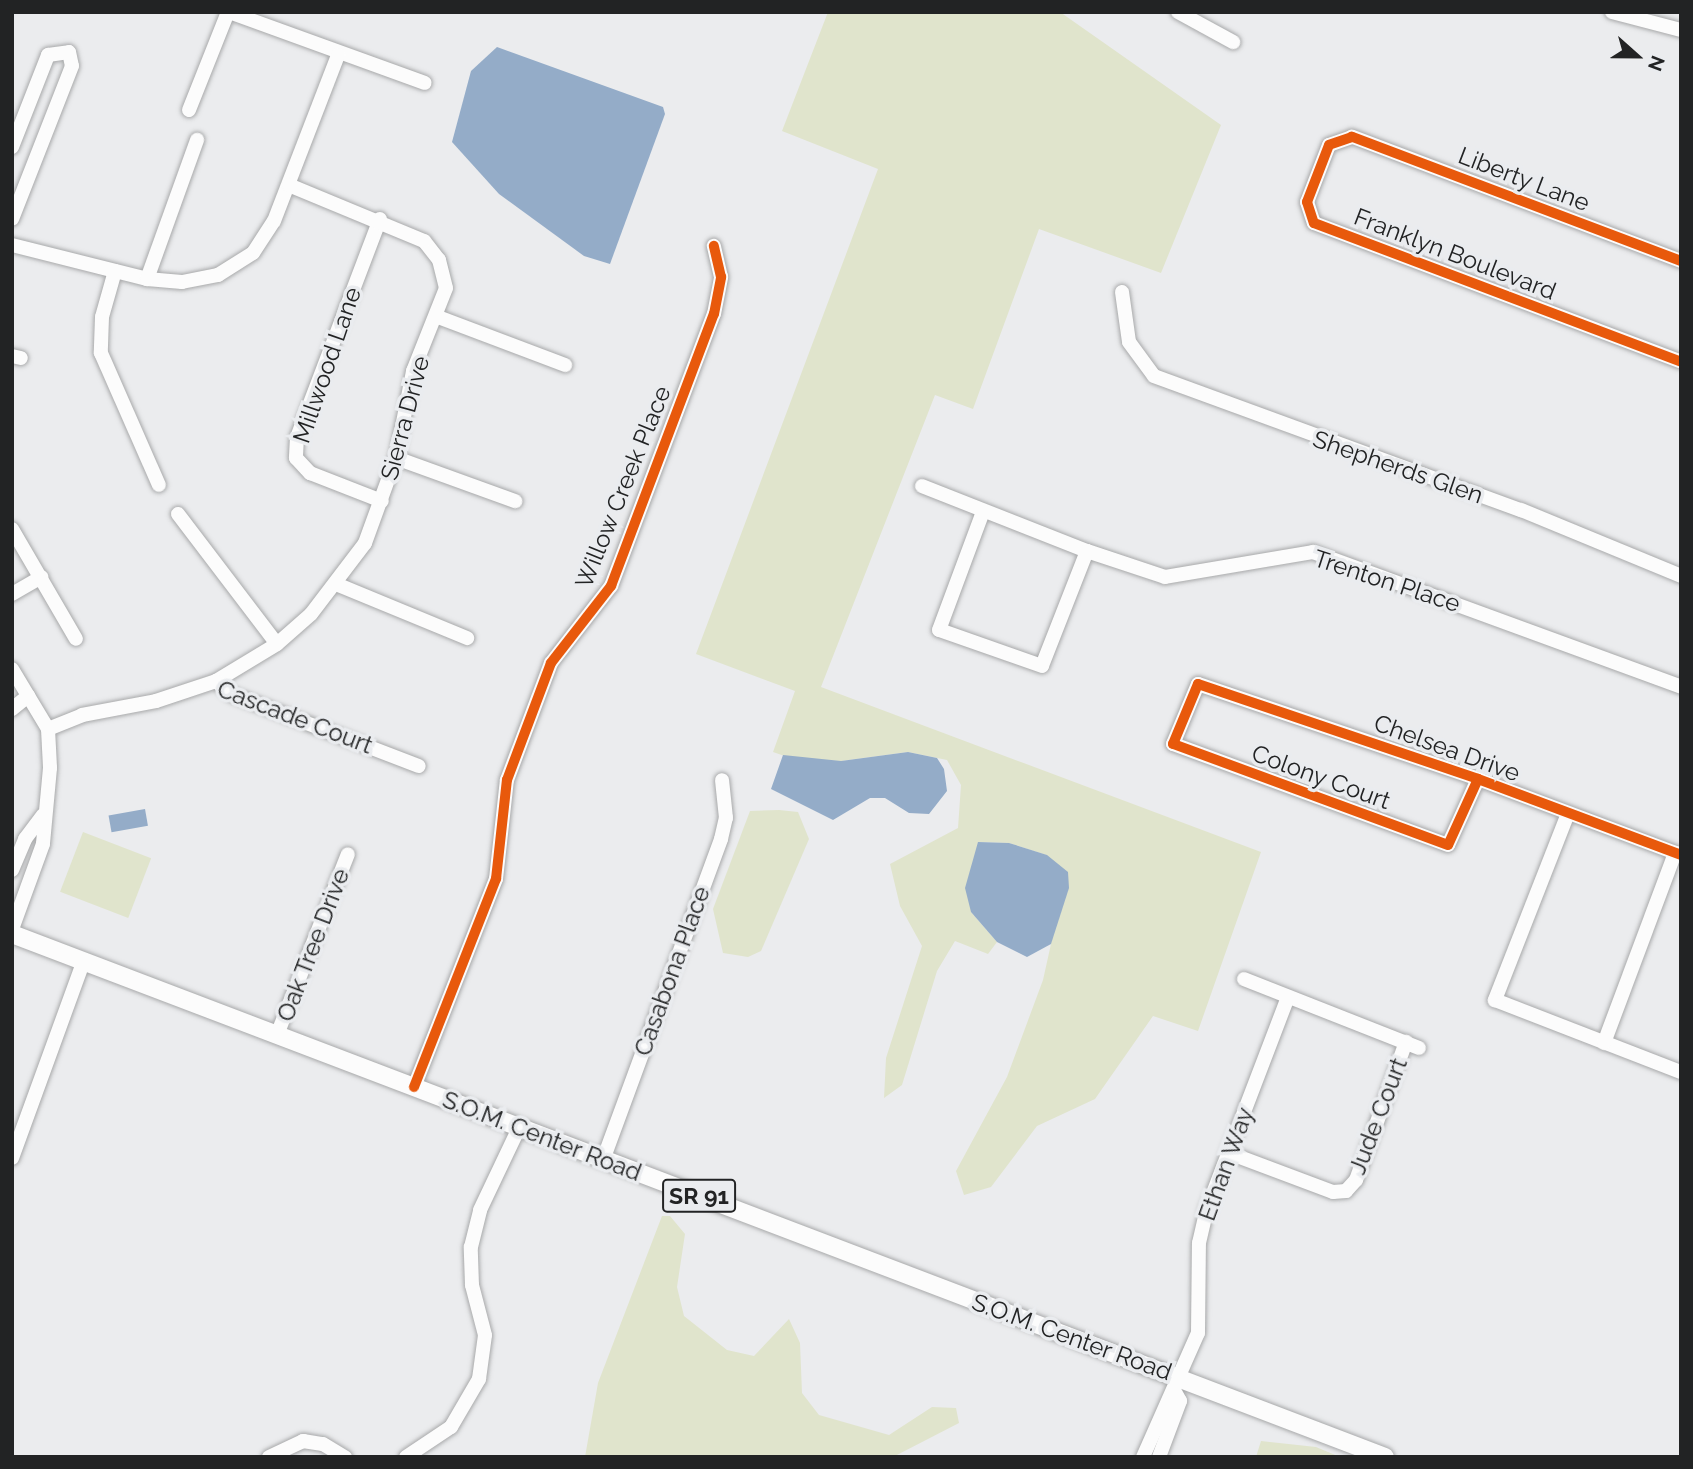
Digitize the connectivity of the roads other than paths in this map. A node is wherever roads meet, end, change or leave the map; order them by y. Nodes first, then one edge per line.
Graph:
1 (228, 12) edge
2 (1178, 12) edge
3 (1612, 12) edge
4 (1681, 30) edge
5 (1233, 42) dead end
6 (338, 55) junction
7 (425, 83) dead end
8 (189, 110) dead end
9 (1352, 137) joint
10 (197, 140) dead end
11 (12, 147) edge
12 (289, 185) junction
13 (12, 219) edge
14 (380, 219) junction
15 (12, 245) edge
16 (714, 246) dead end
17 (1681, 261) edge
18 (115, 271) junction
19 (147, 279) junction
20 (1122, 292) dead end
21 (438, 317) junction
22 (1681, 362) edge
23 (565, 366) dead end
24 (396, 458) junction
25 (159, 485) dead end
26 (922, 486) dead end
27 (382, 501) junction
28 (514, 501) dead end
29 (983, 512) junction
30 (178, 514) dead end
31 (12, 529) edge
32 (1087, 551) junction
33 (1681, 576) edge
34 (41, 577) junction
35 (336, 584) junction
36 (12, 594) edge
37 (467, 638) dead end
38 (76, 639) dead end
39 (277, 643) junction
40 (12, 669) edge
41 (216, 681) junction
42 (1198, 684) joint
43 (1681, 687) edge
44 (28, 696) junction
45 (12, 709) edge
46 (48, 729) junction
47 (419, 766) dead end
48 (1478, 779) junction
49 (722, 780) dead end
50 (43, 815) junction
51 (1567, 816) junction
52 (348, 854) dead end
53 (1678, 854) edge
54 (12, 870) edge
55 (12, 932) edge
56 (84, 960) junction
57 (1244, 979) dead end
58 (1288, 997) junction
59 (277, 1035) junction
60 (1604, 1043) junction
61 (1681, 1072) edge
62 (414, 1087) junction
63 (519, 1128) junction
64 (1229, 1153) junction
65 (12, 1158) edge
66 (603, 1160) junction
67 (1178, 1385) junction
68 (269, 1457) edge
69 (345, 1457) edge
70 (406, 1457) edge
71 (1143, 1457) edge
72 (1159, 1457) edge
73 (1385, 1457) edge

1 - 6 street
1 - 8 street
2 - 5 street
3 - 4 street
6 - 7 street
6 - 12 street
9 - 17 street, Liberty Lane
9 - 22 street, Franklyn Boulevard
10 - 19 street
11 - 13 street
12 - 14 street, Sierra Drive
12 - 19 street
14 - 21 street, Sierra Drive
14 - 27 street, Millwood Lane
15 - 18 street
16 - 62 street, Willow Creek Place
18 - 19 street
18 - 25 street
20 - 33 street, Shepherds Glen
21 - 23 street
21 - 24 street, Sierra Drive
24 - 27 street, Sierra Drive
24 - 28 street
26 - 29 street, Trenton Place
27 - 35 street, Sierra Drive
29 - 32 street, Trenton Place
29 - 32 street
30 - 39 street
31 - 34 street
32 - 43 street, Trenton Place
34 - 36 street
34 - 38 street
35 - 37 street
35 - 39 street, Sierra Drive
39 - 41 street, Sierra Drive
40 - 44 street
41 - 46 street, Cascade Court
41 - 47 street, Cascade Court
42 - 48 street, Chelsea Drive
42 - 48 street, Colony Court
44 - 45 street
44 - 46 street
46 - 50 street
48 - 51 street, Chelsea Drive
49 - 66 street, Casabona Place
50 - 54 street
50 - 55 street
51 - 53 street, Chelsea Drive
51 - 60 street
52 - 59 street, Oak Tree Drive
53 - 60 street
55 - 56 main road, S.O.M. Center Road / SR 91
56 - 59 main road, S.O.M. Center Road / SR 91
56 - 65 street
57 - 58 street
58 - 64 street, Ethan Way
58 - 64 street, Jude Court
59 - 62 main road, S.O.M. Center Road / SR 91
60 - 61 street
62 - 63 main road, S.O.M. Center Road / SR 91
63 - 66 main road, S.O.M. Center Road / SR 91
63 - 70 street
64 - 67 street, Ethan Way
66 - 67 main road, S.O.M. Center Road / SR 91
67 - 71 street
67 - 72 street
67 - 73 main road, S.O.M. Center Road / SR 91
68 - 69 street

